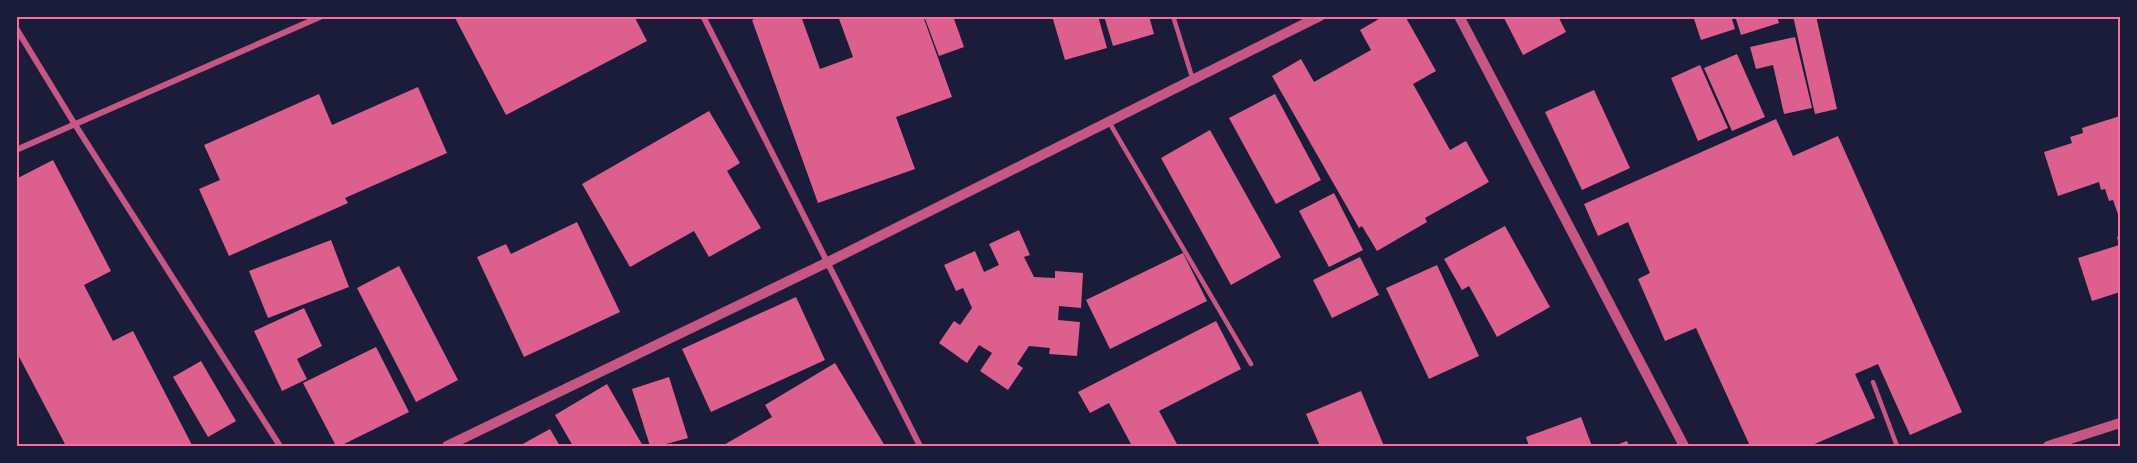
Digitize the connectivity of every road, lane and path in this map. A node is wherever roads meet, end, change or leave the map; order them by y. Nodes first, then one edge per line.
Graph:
1 (322, 16) edge
2 (703, 16) edge
3 (1173, 16) edge
4 (1320, 16) edge
5 (1459, 16) edge
6 (16, 28) edge
7 (1193, 80) junction
8 (1109, 122) junction
9 (74, 123) junction
10 (16, 150) edge
11 (826, 263) junction
12 (1251, 364) dead end
13 (1873, 382) dead end
14 (2121, 423) edge
15 (280, 447) edge
16 (447, 447) edge
17 (920, 447) edge
18 (1684, 447) edge
19 (1897, 447) edge
20 (2048, 447) edge

1 - 9 street
2 - 11 street
3 - 7 lane
4 - 7 street
5 - 18 street
6 - 9 street
7 - 8 street
8 - 11 street
8 - 12 lane
9 - 10 street
9 - 15 street
11 - 16 street
11 - 17 street
13 - 19 lane
14 - 20 street

